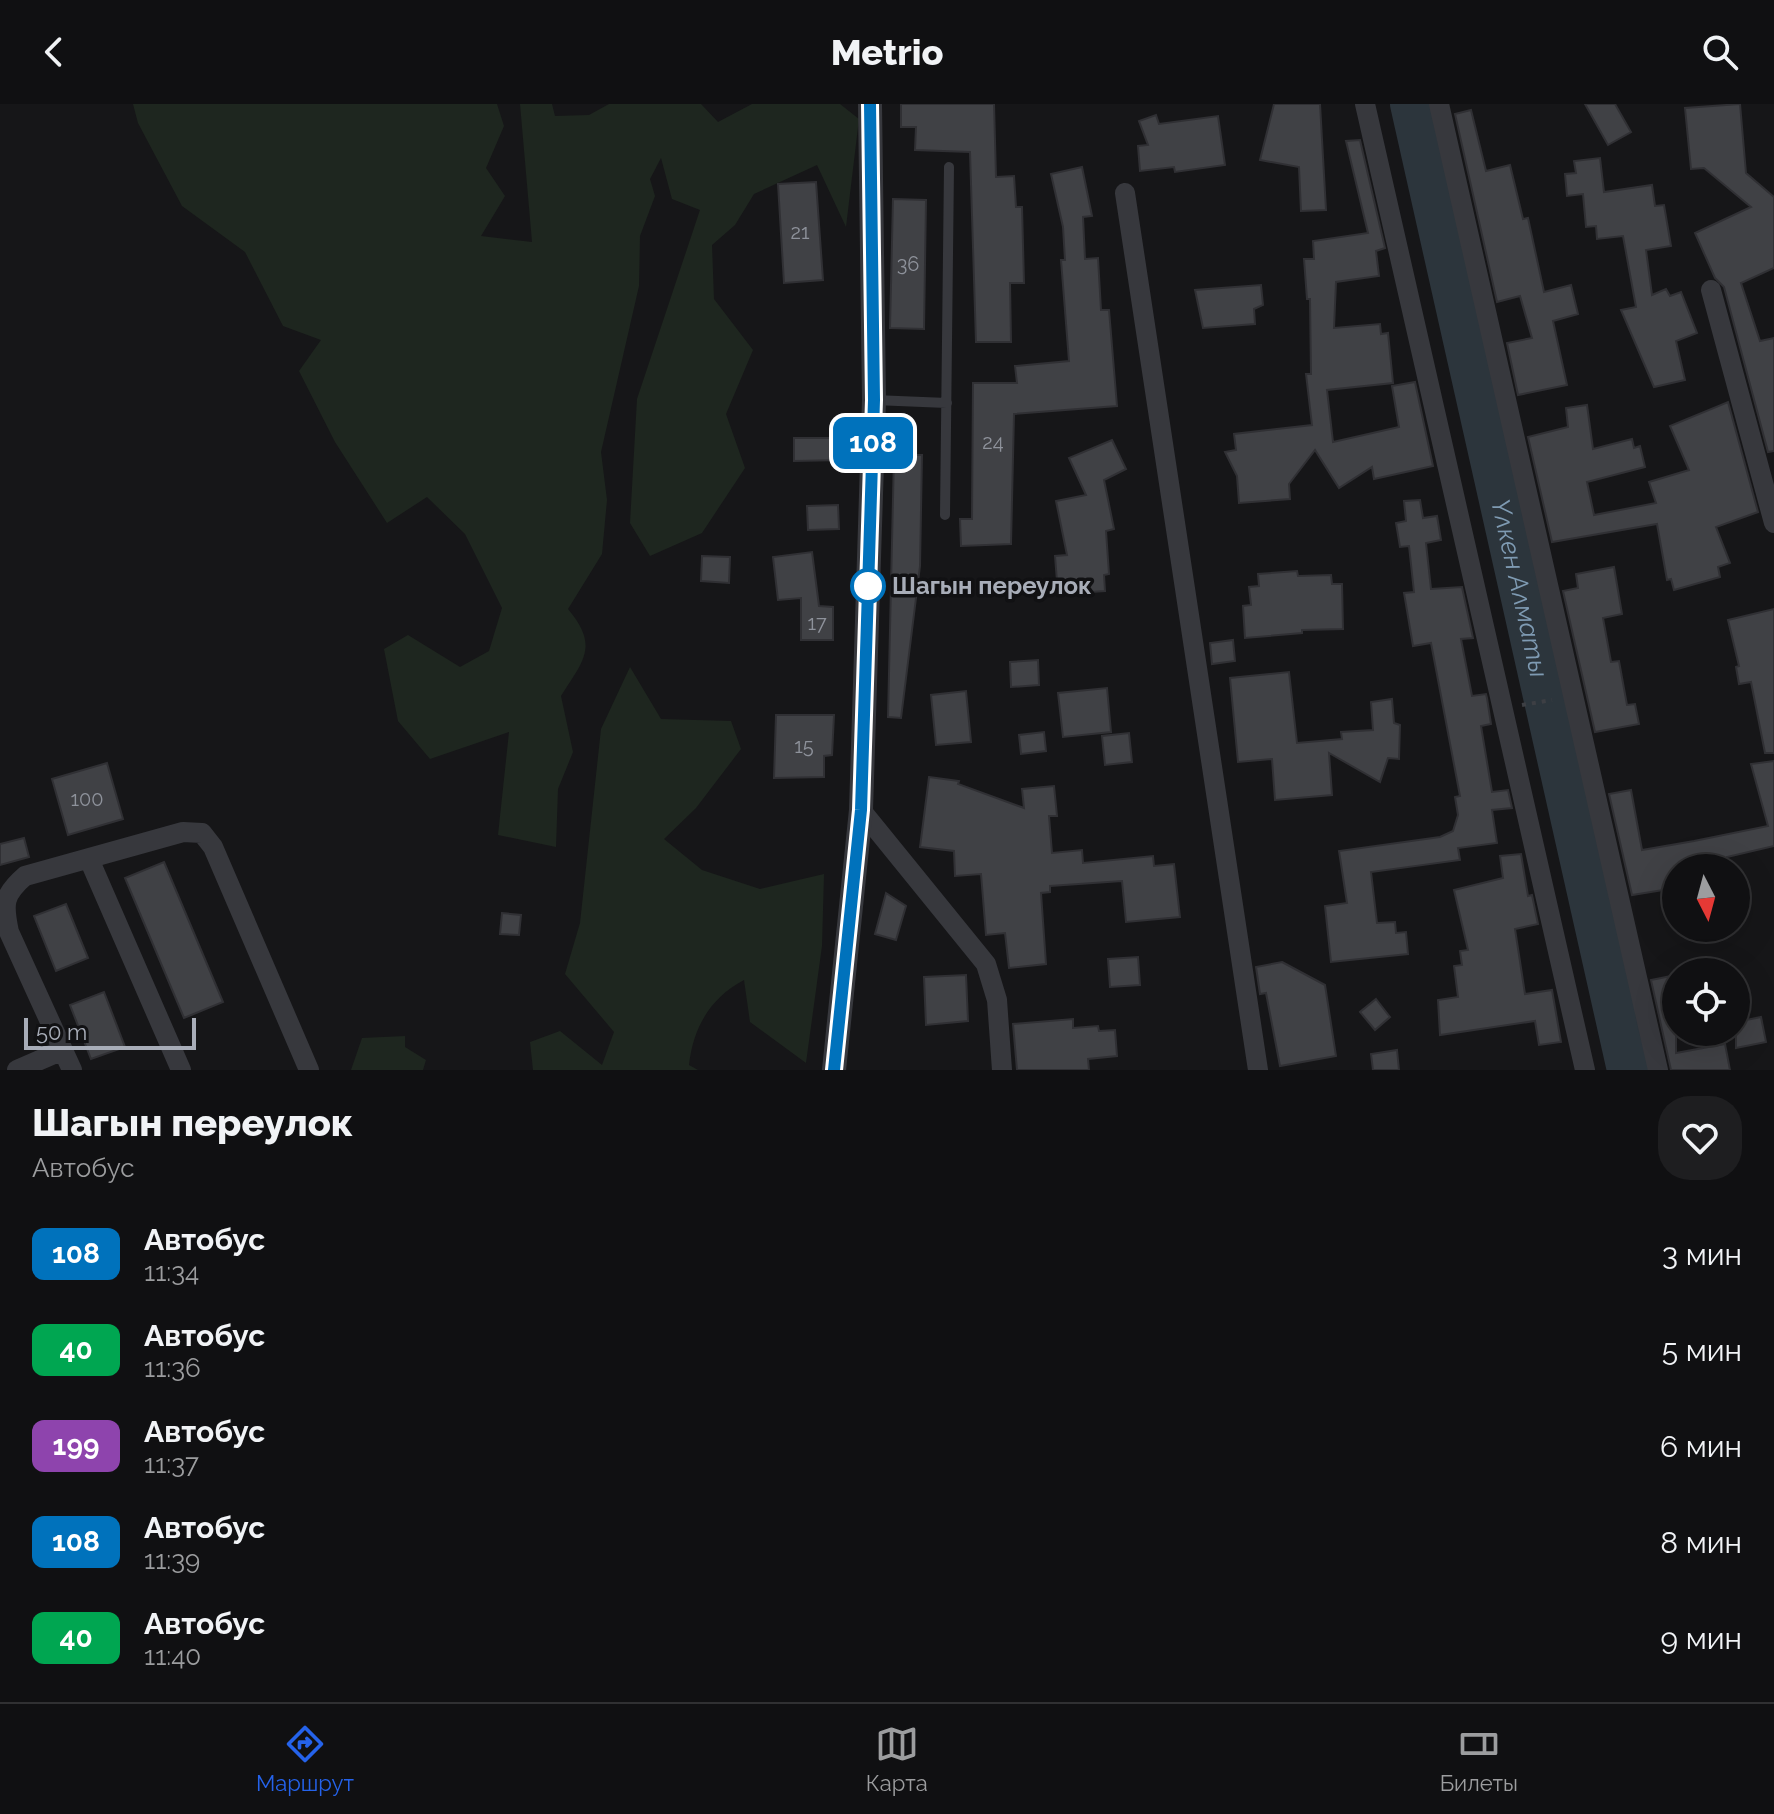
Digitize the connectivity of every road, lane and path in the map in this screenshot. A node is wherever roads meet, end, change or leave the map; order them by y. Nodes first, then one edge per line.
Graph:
1 (870, 104) edge
2 (1365, 104) edge
3 (1439, 104) edge
4 (949, 167) dead end
5 (1125, 193) dead end
6 (1711, 290) dead end
7 (874, 400) junction
8 (947, 403) junction
9 (945, 515) dead end
10 (1774, 523) edge
11 (1575, 696) junction
12 (1501, 708) junction
13 (861, 810) junction
14 (89, 859) junction
15 (5, 888) edge
16 (63, 1050) junction
17 (17, 1070) edge
18 (72, 1070) edge
19 (181, 1070) edge
20 (309, 1070) edge
21 (834, 1070) edge
22 (1002, 1070) edge
23 (1258, 1070) edge
24 (1585, 1070) edge
25 (1658, 1070) edge

1 - 7 street
2 - 12 street
3 - 11 street
4 - 8 lane
5 - 23 street
6 - 10 street
7 - 8 lane
7 - 13 street
8 - 9 lane
11 - 12 path
11 - 25 street
12 - 24 street
13 - 21 street
13 - 22 street
14 - 15 street
14 - 19 street
14 - 20 street
15 - 16 street
16 - 17 street
16 - 18 street

